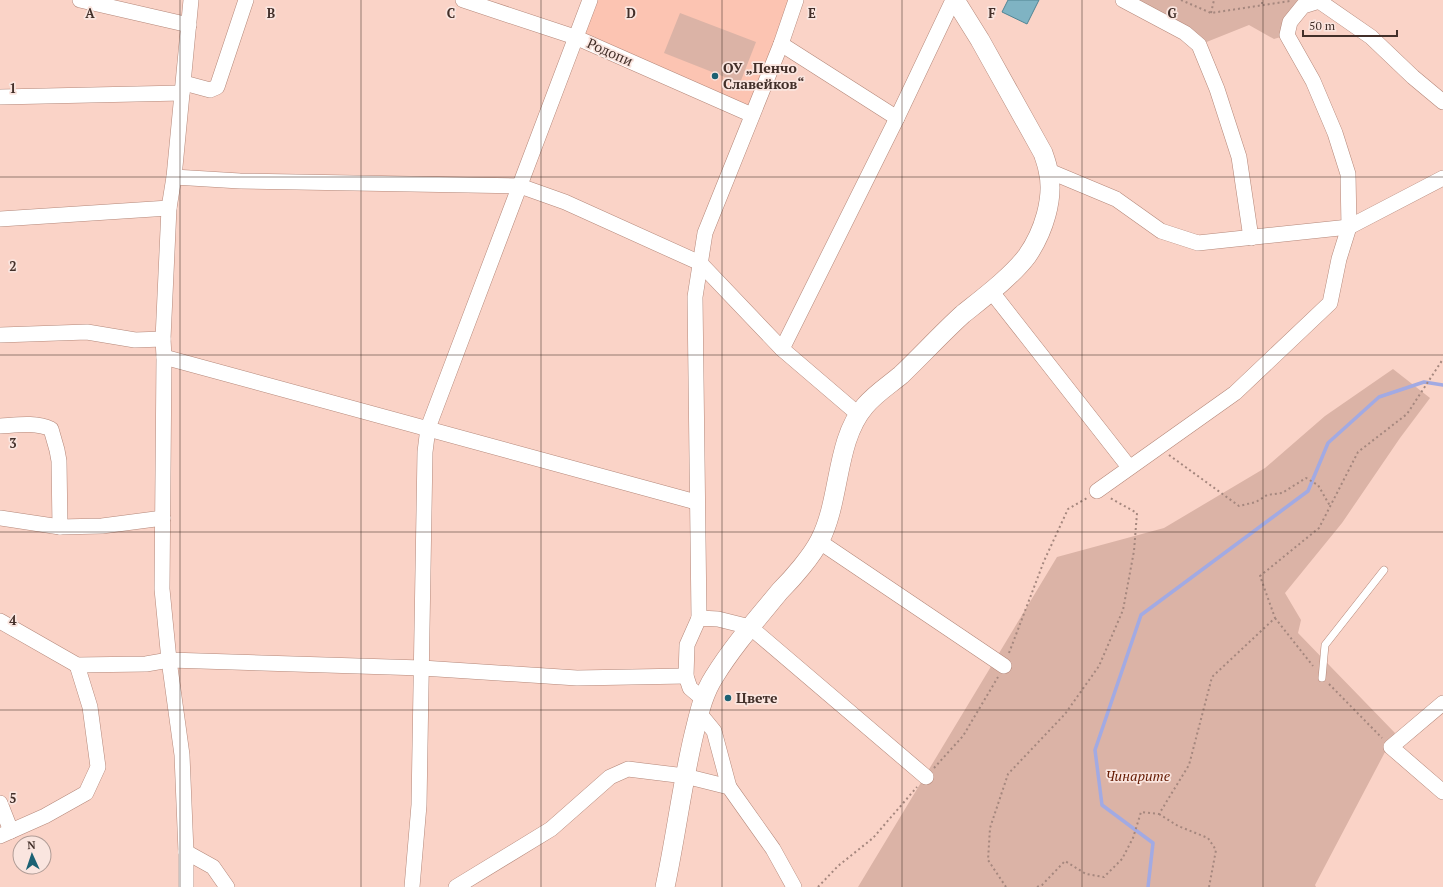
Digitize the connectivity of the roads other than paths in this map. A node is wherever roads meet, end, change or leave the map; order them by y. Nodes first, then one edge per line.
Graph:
1 (80, 0) edge
2 (191, 0) edge
3 (246, 0) edge
4 (463, 0) edge
5 (590, 0) edge
6 (796, 0) edge
7 (954, 0) edge
8 (1123, 0) edge
9 (1319, 0) edge
10 (189, 24) junction
11 (575, 37) junction
12 (781, 44) junction
13 (183, 88) junction
14 (0, 97) edge
15 (1443, 102) edge
16 (752, 115) junction
17 (897, 118) junction
18 (1049, 172) junction
19 (174, 177) junction
20 (1443, 178) edge
21 (520, 186) junction
22 (169, 208) junction
23 (0, 219) edge
24 (1349, 227) junction
25 (1251, 238) junction
26 (700, 263) junction
27 (991, 291) junction
28 (0, 335) edge
29 (163, 338) junction
30 (782, 348) junction
31 (164, 357) junction
32 (858, 414) junction
33 (0, 426) edge
34 (428, 428) junction
35 (1129, 467) junction
36 (1097, 491) road end
37 (696, 502) junction
38 (0, 518) edge
39 (163, 518) junction
40 (60, 527) junction
41 (820, 542) junction
42 (1384, 570) dead end
43 (699, 618) junction
44 (0, 621) edge
45 (750, 627) junction
46 (169, 660) junction
47 (77, 665) junction
48 (1004, 666) road end
49 (422, 668) junction
50 (686, 676) junction
51 (1322, 678) road end
52 (1443, 703) edge
53 (701, 706) junction
54 (685, 776) junction
55 (926, 776) road end
56 (729, 787) junction
57 (1443, 792) edge
58 (0, 803) edge
59 (6, 833) edge
60 (186, 852) junction
61 (186, 887) edge
62 (227, 887) edge
63 (412, 887) edge
64 (456, 887) edge
65 (665, 887) edge
66 (794, 887) edge

1 - 10 street
2 - 10 street
3 - 13 street
4 - 11 street, Родопи
5 - 11 street
6 - 12 street
7 - 17 street
7 - 18 street
8 - 25 street
9 - 15 street
9 - 24 street
10 - 13 street
11 - 16 street, Родопи
11 - 21 street
12 - 16 street
12 - 17 street
13 - 14 street
13 - 19 street
16 - 26 street
17 - 30 street
18 - 25 street
18 - 27 street
19 - 21 street
19 - 22 street
20 - 24 street
21 - 26 street
21 - 34 street
22 - 23 street
22 - 29 street
24 - 25 street
24 - 35 street
26 - 30 street
26 - 37 street
27 - 32 street
27 - 35 street
28 - 29 street
29 - 31 street
30 - 32 street
31 - 34 street
31 - 39 street
32 - 41 street
33 - 40 street
34 - 37 street
34 - 49 street
35 - 36 street
37 - 43 street
38 - 40 street
39 - 40 street
39 - 46 street
41 - 45 street
41 - 48 street
42 - 51 lane
43 - 45 street
43 - 50 street
44 - 47 street
45 - 53 street
45 - 55 street
46 - 47 street
46 - 49 street
46 - 60 street
47 - 59 street
49 - 50 street
49 - 63 street
50 - 53 street
52 - 57 street
53 - 54 street
53 - 56 street
54 - 56 street
54 - 64 street
54 - 65 street
56 - 66 street
58 - 59 street
60 - 61 street
60 - 62 street

